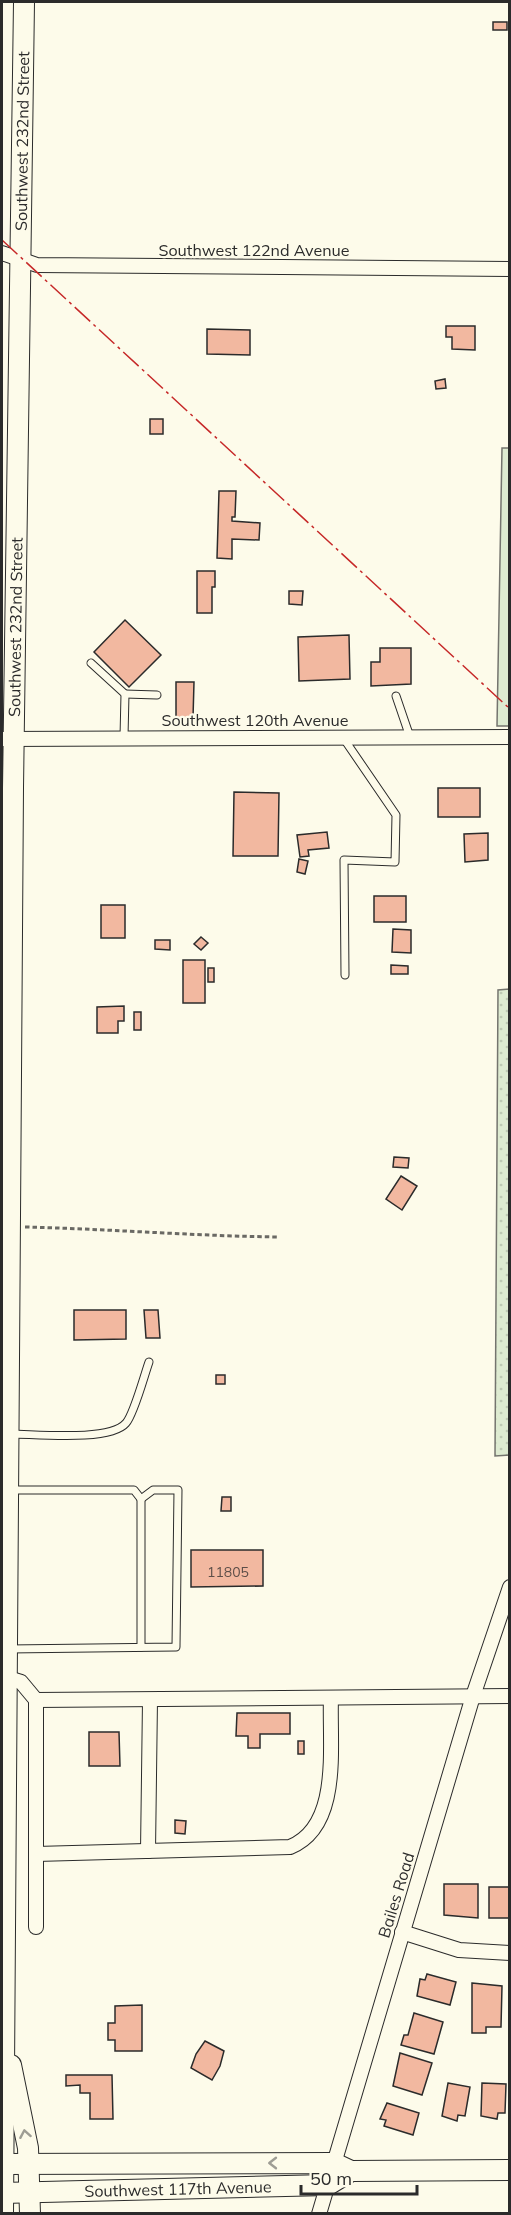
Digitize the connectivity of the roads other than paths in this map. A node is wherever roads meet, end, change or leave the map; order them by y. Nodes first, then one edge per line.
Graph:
1 (24, 2) edge
2 (2, 253) edge
3 (21, 262) junction
4 (510, 269) edge
5 (92, 663) dead end
6 (125, 694) junction
7 (158, 695) dead end
8 (396, 696) dead end
9 (124, 737) junction
10 (343, 737) junction
11 (410, 737) junction
12 (510, 737) edge
13 (9, 739) edge
14 (345, 975) dead end
15 (7, 1223) edge
16 (149, 1362) dead end
17 (10, 1434) junction
18 (9, 1490) junction
19 (141, 1499) junction
20 (510, 1587) edge
21 (141, 1647) junction
22 (9, 1649) junction
23 (8, 1678) junction
24 (473, 1696) junction
25 (510, 1696) edge
26 (331, 1698) junction
27 (36, 1700) junction
28 (150, 1700) junction
29 (5, 1713) edge
30 (4, 1736) edge
31 (148, 1851) junction
32 (36, 1854) junction
33 (36, 1927) dead end
34 (402, 1932) junction
35 (510, 1953) edge
36 (4, 2045) junction
37 (2, 2164) edge
38 (29, 2164) junction
39 (343, 2167) junction
40 (510, 2170) edge
41 (328, 2185) junction
42 (2, 2193) edge
43 (30, 2193) junction
44 (3, 2214) edge
45 (30, 2214) edge
46 (319, 2214) edge

1 - 3 street, Southwest 232nd Street
2 - 3 street, Southwest 122nd Avenue
3 - 4 street, Southwest 122nd Avenue
3 - 13 street, Southwest 232nd Street
5 - 6 lane
6 - 7 lane
6 - 9 lane
8 - 11 lane
9 - 10 street, Southwest 120th Avenue
9 - 13 street, Southwest 120th Avenue
10 - 11 street, Southwest 120th Avenue
10 - 14 lane
11 - 12 street, Southwest 120th Avenue
13 - 15 street, Southwest 232nd Street
15 - 17 street, Southwest 232nd Street
16 - 17 lane
17 - 18 street, Southwest 232nd Street
18 - 19 lane
18 - 22 street, Southwest 232nd Street
19 - 21 lane
19 - 21 lane
20 - 24 street, Bailes Road
21 - 22 lane
22 - 23 street, Southwest 232nd Street
23 - 27 street
23 - 29 street, Southwest 232nd Street
24 - 25 street
24 - 26 street
24 - 34 street, Bailes Road
26 - 28 street
26 - 31 street
27 - 28 street
27 - 32 street
28 - 31 street
29 - 30 street, Southwest 232nd Street
30 - 36 street, Southwest 232nd Street
31 - 32 street
32 - 33 street
34 - 35 street
34 - 39 street, Bailes Road
36 - 37 street, Southwest 232nd Street
38 -> 36 street, Southwest 232nd Street
37 - 38 street, Southwest 117th Avenue
37 - 42 street, Southwest 232nd Street
39 -> 38 street, Southwest 117th Avenue
38 - 43 street, Southwest 232nd Street
39 - 40 street, Southwest 117th Avenue
39 - 41 street, Southwest 117th Avenue
41 - 43 street, Southwest 117th Avenue
41 - 46 street
42 - 43 street, Southwest 117th Avenue
42 - 44 street, Southwest 232nd Street
43 - 45 street, Southwest 232nd Street

